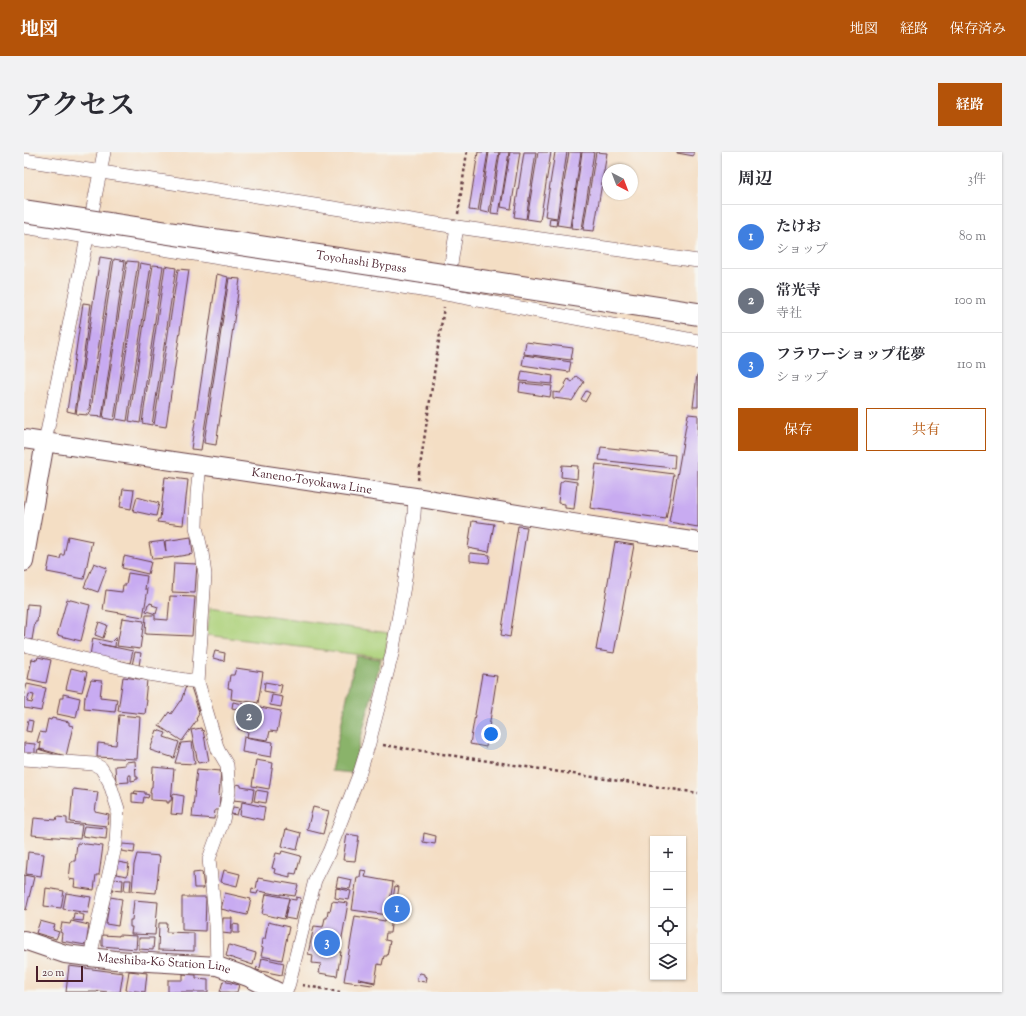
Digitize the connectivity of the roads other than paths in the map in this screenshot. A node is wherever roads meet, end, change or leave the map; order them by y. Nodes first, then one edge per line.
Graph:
1 (104, 152) edge
2 (24, 160) edge
3 (100, 172) junction
4 (24, 201) edge
5 (24, 211) edge
6 (24, 227) edge
7 (457, 227) junction
8 (87, 238) junction
9 (698, 261) edge
10 (446, 294) junction
11 (698, 303) edge
12 (698, 314) edge
13 (698, 341) edge
14 (24, 439) edge
15 (45, 442) junction
16 (200, 465) junction
17 (415, 497) junction
18 (698, 542) edge
19 (24, 562) edge
20 (24, 645) edge
21 (198, 682) junction
22 (24, 759) edge
23 (24, 940) edge
24 (90, 957) junction
25 (217, 966) junction
26 (284, 989) edge

1 - 3 street
2 - 3 street
3 - 7 street
3 - 8 street
4 - 11 highway, Toyohashi Bypass
5 - 12 highway, Toyohashi Bypass, bridge
6 - 8 street
7 - 9 street
7 - 10 street
8 - 10 street
8 - 15 street
10 - 13 street
14 - 15 main road
15 - 16 main road, Kaneno-Toyokawa Line
15 - 19 main road
16 - 17 main road, Kaneno-Toyokawa Line
16 - 21 street
17 - 18 main road, Kaneno-Toyokawa Line
17 - 26 street
20 - 21 street
21 - 25 street
22 - 24 street
23 - 24 main road, Maeshiba-Kō Station Line
24 - 25 main road, Maeshiba-Kō Station Line
25 - 26 main road, Maeshiba-Kō Station Line

